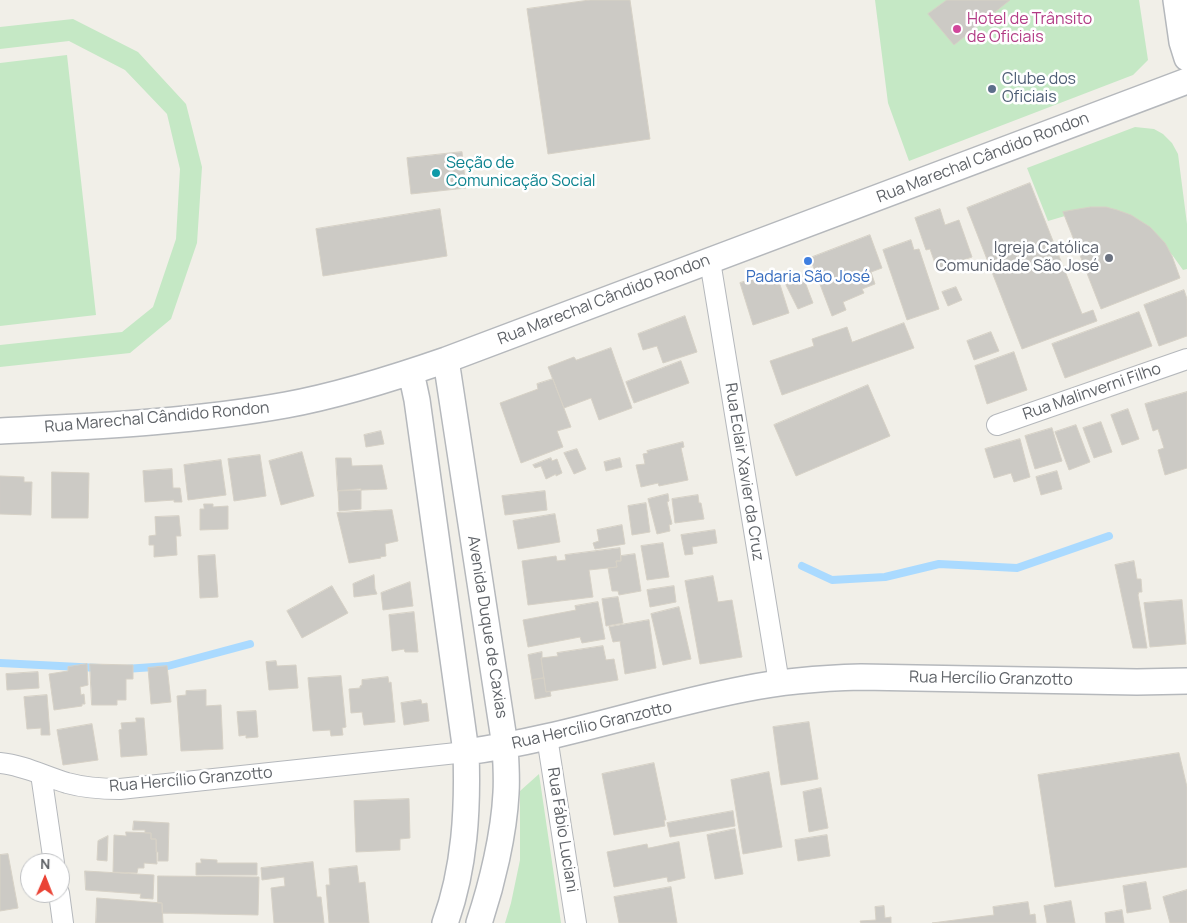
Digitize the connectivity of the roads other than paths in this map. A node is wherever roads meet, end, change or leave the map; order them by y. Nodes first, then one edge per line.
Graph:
1 (1176, 0) edge
2 (1187, 58) edge
3 (1187, 81) edge
4 (710, 260) junction
5 (1187, 359) edge
6 (446, 360) junction
7 (411, 372) junction
8 (997, 424) dead end
9 (0, 431) edge
10 (1187, 681) edge
11 (778, 683) junction
12 (547, 737) junction
13 (505, 746) junction
14 (466, 752) junction
15 (0, 763) edge
16 (41, 774) junction
17 (53, 853) edge
18 (60, 903) edge
19 (63, 923) edge
20 (445, 923) edge
21 (479, 923) edge
22 (576, 923) edge

1 - 2 street
3 - 4 street, Rua Marechal Cândido Rondon
4 - 6 street, Rua Marechal Cândido Rondon
4 - 11 street, Rua Eclair Xavier da Cruz
5 - 8 street, Rua Malinverni Filho
6 - 7 street, Rua Marechal Cândido Rondon
6 - 13 street, Avenida Duque de Caxias
7 - 9 street, Rua Marechal Cândido Rondon
7 - 14 street
10 - 11 street, Rua Hercílio Granzotto
11 - 12 street, Rua Hercílio Granzotto
12 - 13 street, Rua Hercílio Granzotto
12 - 22 street, Rua Fábio Luciani
13 - 14 street, Rua Hercílio Granzotto
13 - 21 street, Avenida Duque de Caxias
14 - 16 street, Rua Hercílio Granzotto
14 - 20 street
15 - 16 street, Rua Hercílio Granzotto
16 - 17 street
18 - 19 street

